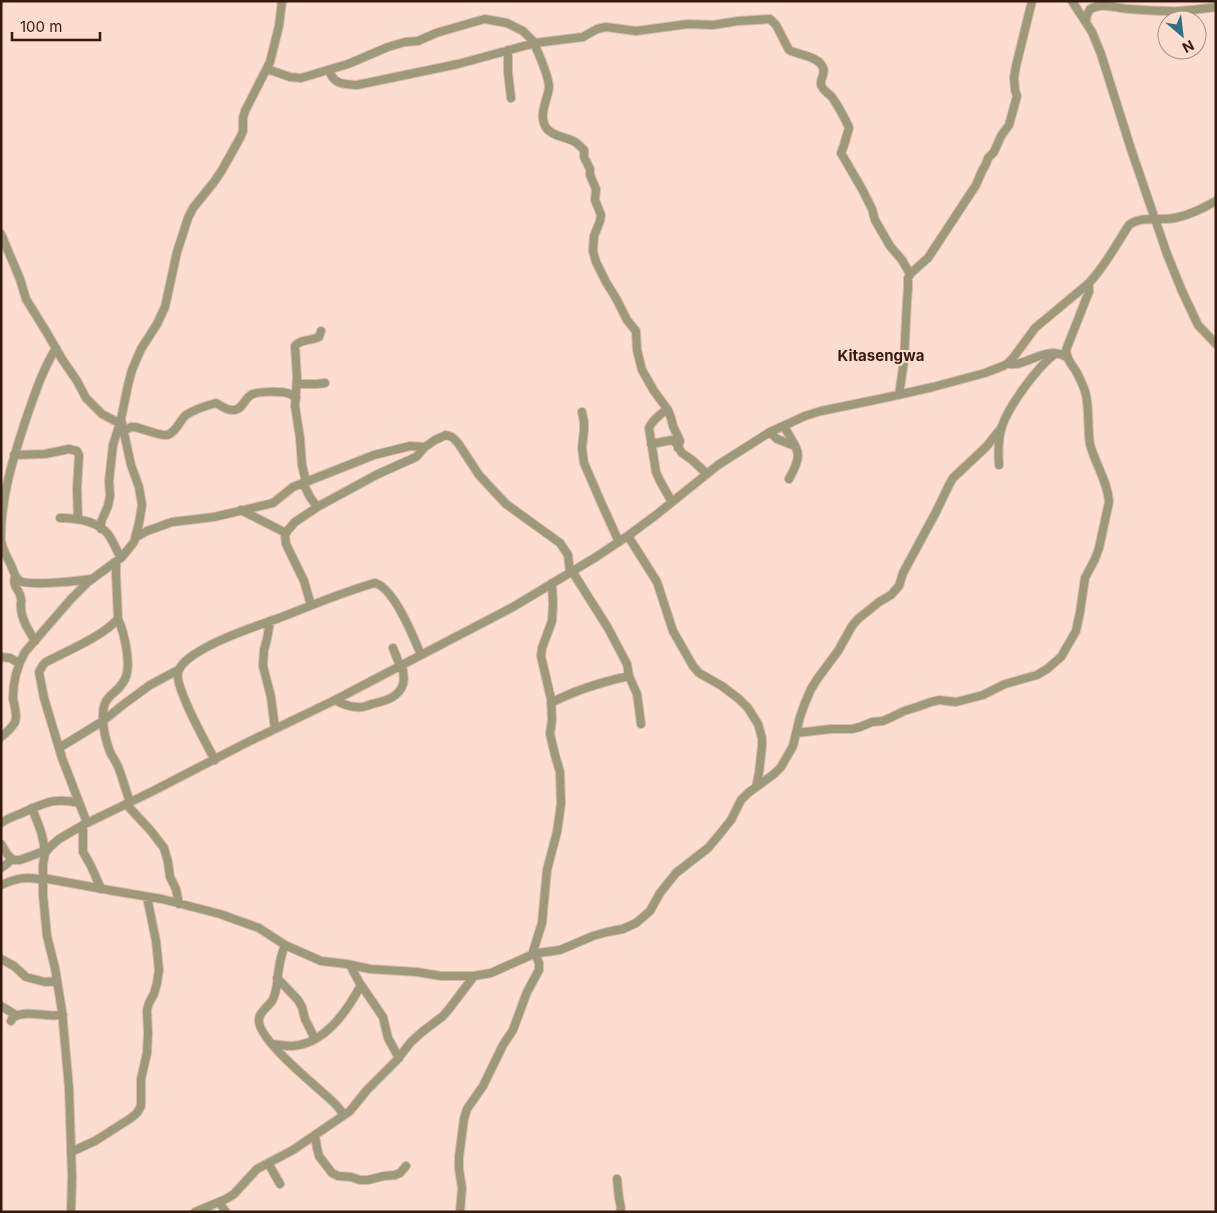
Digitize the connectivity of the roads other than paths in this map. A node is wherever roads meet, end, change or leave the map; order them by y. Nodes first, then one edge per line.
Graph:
1 (282, 1) edge
2 (1032, 1) edge
3 (1072, 1) edge
4 (1216, 7) edge
5 (1086, 21) junction
6 (534, 43) junction
7 (508, 50) junction
8 (267, 69) junction
9 (329, 70) junction
10 (511, 98) dead end
11 (1216, 201) edge
12 (1155, 219) junction
13 (1, 234) edge
14 (910, 274) junction
15 (1089, 284) junction
16 (321, 331) dead end
17 (1216, 344) edge
18 (56, 348) junction
19 (1054, 354) junction
20 (1067, 357) junction
21 (1007, 364) junction
22 (324, 383) dead end
23 (297, 384) junction
24 (899, 395) junction
25 (296, 398) junction
26 (667, 409) junction
27 (582, 412) dead end
28 (121, 426) junction
29 (784, 426) junction
30 (1002, 427) junction
31 (770, 432) junction
32 (651, 444) junction
33 (795, 446) junction
34 (424, 447) junction
35 (678, 448) junction
36 (14, 455) junction
37 (999, 465) dead end
38 (706, 474) junction
39 (789, 479) dead end
40 (304, 483) junction
41 (672, 502) junction
42 (317, 507) junction
43 (240, 510) junction
44 (60, 518) dead end
45 (78, 519) junction
46 (101, 529) junction
47 (286, 533) junction
48 (628, 536) junction
49 (136, 537) junction
50 (619, 542) junction
51 (119, 560) junction
52 (571, 572) junction
53 (15, 576) junction
54 (92, 579) junction
55 (552, 583) junction
56 (311, 605) junction
57 (118, 619) junction
58 (270, 621) junction
59 (35, 641) junction
60 (393, 648) dead end
61 (421, 655) junction
62 (1, 657) edge
63 (19, 663) junction
64 (401, 666) junction
65 (178, 670) junction
66 (629, 676) junction
67 (335, 700) junction
68 (551, 703) junction
69 (103, 721) junction
70 (642, 724) dead end
71 (275, 729) junction
72 (796, 733) junction
73 (1, 737) edge
74 (60, 748) junction
75 (216, 760) junction
76 (756, 787) junction
77 (79, 803) junction
78 (128, 803) junction
79 (32, 808) junction
80 (1, 823) edge
81 (85, 824) junction
82 (1, 844) edge
83 (45, 851) junction
84 (11, 858) junction
85 (1, 868) edge
86 (43, 879) junction
87 (1, 885) edge
88 (101, 889) junction
89 (176, 891) junction
90 (148, 897) junction
91 (159, 898) junction
92 (179, 904) junction
93 (285, 945) junction
94 (533, 955) junction
95 (1, 959) edge
96 (350, 965) junction
97 (474, 976) junction
98 (277, 978) junction
99 (57, 981) junction
100 (361, 985) junction
101 (1, 1006) edge
102 (63, 1015) junction
103 (315, 1039) junction
104 (272, 1044) junction
105 (399, 1058) junction
106 (344, 1115) junction
107 (315, 1135) junction
108 (71, 1152) junction
109 (268, 1162) junction
110 (406, 1166) dead end
111 (617, 1178) dead end
112 (280, 1184) dead end
113 (219, 1202) junction
114 (71, 1212) edge
115 (195, 1212) edge
116 (226, 1212) edge
117 (460, 1212) edge
118 (620, 1212) edge

1 - 8 street
2 - 14 street
3 - 5 street
4 - 5 street
5 - 12 street
6 - 7 street
6 - 9 street
6 - 14 street
6 - 26 street
7 - 9 street
7 - 10 street
8 - 9 street
8 - 28 street
11 - 12 street
12 - 15 street
12 - 17 street
13 - 18 street
14 - 24 street
15 - 20 street
15 - 21 street
16 - 23 street
18 - 28 street
18 - 36 street
19 - 20 street
19 - 21 street
19 - 30 street
20 - 72 street
21 - 24 street
22 - 23 street
23 - 25 street
24 - 29 street
25 - 28 street
25 - 40 street
26 - 32 street
26 - 35 street
27 - 50 street
28 - 46 street
28 - 49 street
29 - 31 street
29 - 33 street
30 - 37 street
30 - 72 street
31 - 33 street
31 - 38 street
32 - 35 street
32 - 41 street
33 - 39 street
34 - 40 street
34 - 42 street
34 - 52 street
35 - 38 street
36 - 45 street
36 - 53 street
38 - 41 street
40 - 42 street
40 - 43 street
41 - 48 street
42 - 47 street
43 - 47 street
43 - 49 street
44 - 45 street
45 - 46 street
46 - 51 street
47 - 56 street
48 - 50 street
48 - 76 street
49 - 51 street
50 - 52 street
51 - 54 street
51 - 57 street
52 - 55 street
52 - 66 street
53 - 54 street
53 - 59 street
54 - 59 street
55 - 61 street
55 - 68 street
56 - 58 street
56 - 61 street
57 - 69 street
57 - 74 street
58 - 65 street
58 - 71 street
59 - 63 street
60 - 64 street
61 - 64 street
62 - 63 street
63 - 73 street
64 - 67 street
64 - 67 street
65 - 69 street
65 - 75 street
66 - 68 street
66 - 70 street
67 - 71 street
68 - 94 street
69 - 74 street
69 - 78 street
71 - 75 street
72 - 76 street
74 - 77 street
75 - 78 street
76 - 94 street
77 - 79 street
77 - 81 street
78 - 81 street
78 - 89 street
79 - 80 street
79 - 83 street
81 - 83 street
81 - 88 street
82 - 84 street
83 - 84 street
83 - 86 street
84 - 85 street
86 - 87 street
86 - 88 street
86 - 99 street
88 - 90 street
89 - 91 street
89 - 92 street
90 - 91 street
90 - 108 street
91 - 92 street
92 - 93 street
93 - 96 street
93 - 98 street
94 - 97 street
94 - 117 street
95 - 99 street
96 - 97 street
96 - 100 street
97 - 105 street
98 - 103 street
98 - 104 street
99 - 102 street
100 - 103 street
100 - 105 street
101 - 102 street
102 - 108 street
103 - 104 street
104 - 106 street
105 - 106 street
106 - 107 street
107 - 109 street
107 - 110 street
108 - 114 street
109 - 112 street
109 - 113 street
111 - 118 street
113 - 115 street
113 - 116 street

